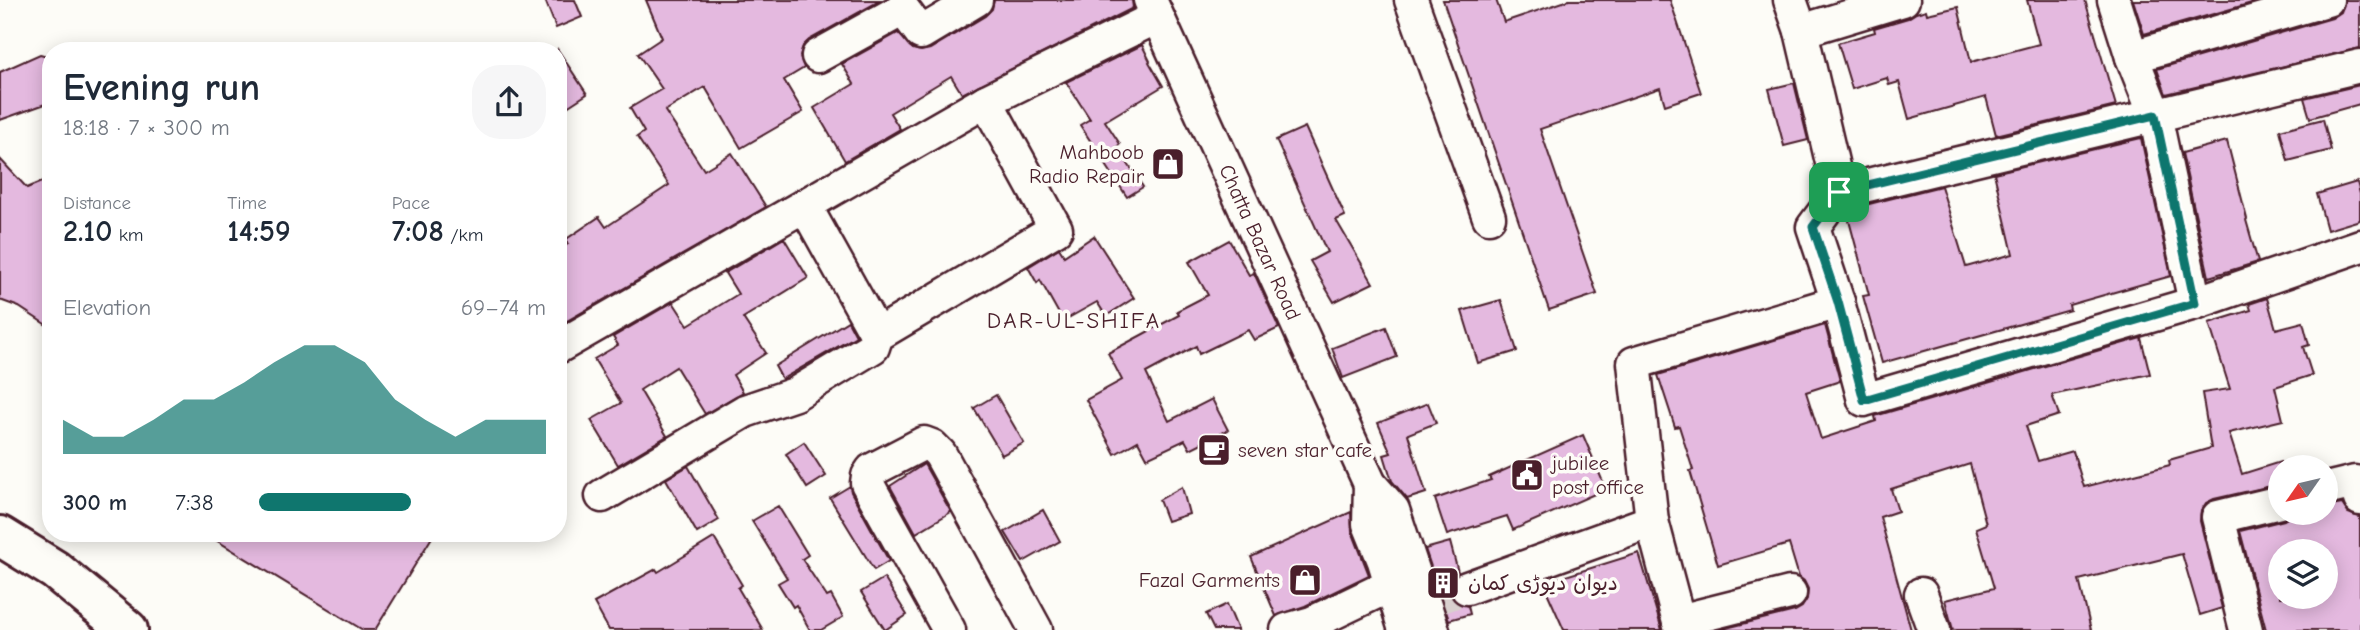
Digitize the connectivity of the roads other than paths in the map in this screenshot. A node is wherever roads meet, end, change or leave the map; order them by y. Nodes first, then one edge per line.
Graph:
1 (976, 0) edge
2 (1411, 0) edge
3 (1790, 0) edge
4 (1903, 0) edge
5 (2114, 0) edge
6 (2327, 0) edge
7 (1154, 8) edge
8 (1801, 31) junction
9 (818, 56) dead end
10 (2132, 57) junction
11 (2360, 66) edge
12 (986, 101) junction
13 (2155, 115) junction
14 (1839, 192) junction
15 (805, 206) junction
16 (1489, 217) dead end
17 (2360, 246) edge
18 (1838, 302) junction
19 (2195, 303) junction
20 (877, 335) junction
21 (567, 343) edge
22 (1370, 484) junction
23 (2338, 486) edge
24 (602, 496) dead end
25 (2360, 499) edge
26 (2268, 505) edge
27 (1652, 521) junction
28 (0, 536) edge
29 (1391, 585) junction
30 (1467, 588) tunnel mouth
31 (1790, 593) dead end
32 (1921, 594) dead end
33 (1680, 626) edge
34 (128, 630) edge
35 (949, 630) edge
36 (1036, 630) edge
37 (1287, 630) edge
38 (1405, 630) edge
39 (1433, 630) edge
40 (1934, 630) edge
41 (2246, 630) edge

1 - 9 street
2 - 16 street
3 - 8 street
4 - 8 street
5 - 10 street
6 - 10 street
7 - 12 street
7 - 22 street, Chatta Bazar Road
8 - 14 street
10 - 13 street
11 - 13 street
12 - 15 street
12 - 20 street
13 - 14 street
13 - 19 street
14 - 18 street
15 - 20 street
15 - 21 street
17 - 19 street
18 - 19 street
18 - 27 street
20 - 24 street
22 - 29 street, Chatta Bazar Road
22 - 39 street, Chatta Bazar Road
23 - 25 street
26 - 41 street
27 - 30 street
27 - 33 street
28 - 34 main road
29 - 37 street
29 - 38 street, Chatta Bazar Road
31 - 33 street
32 - 40 street
35 - 36 street

